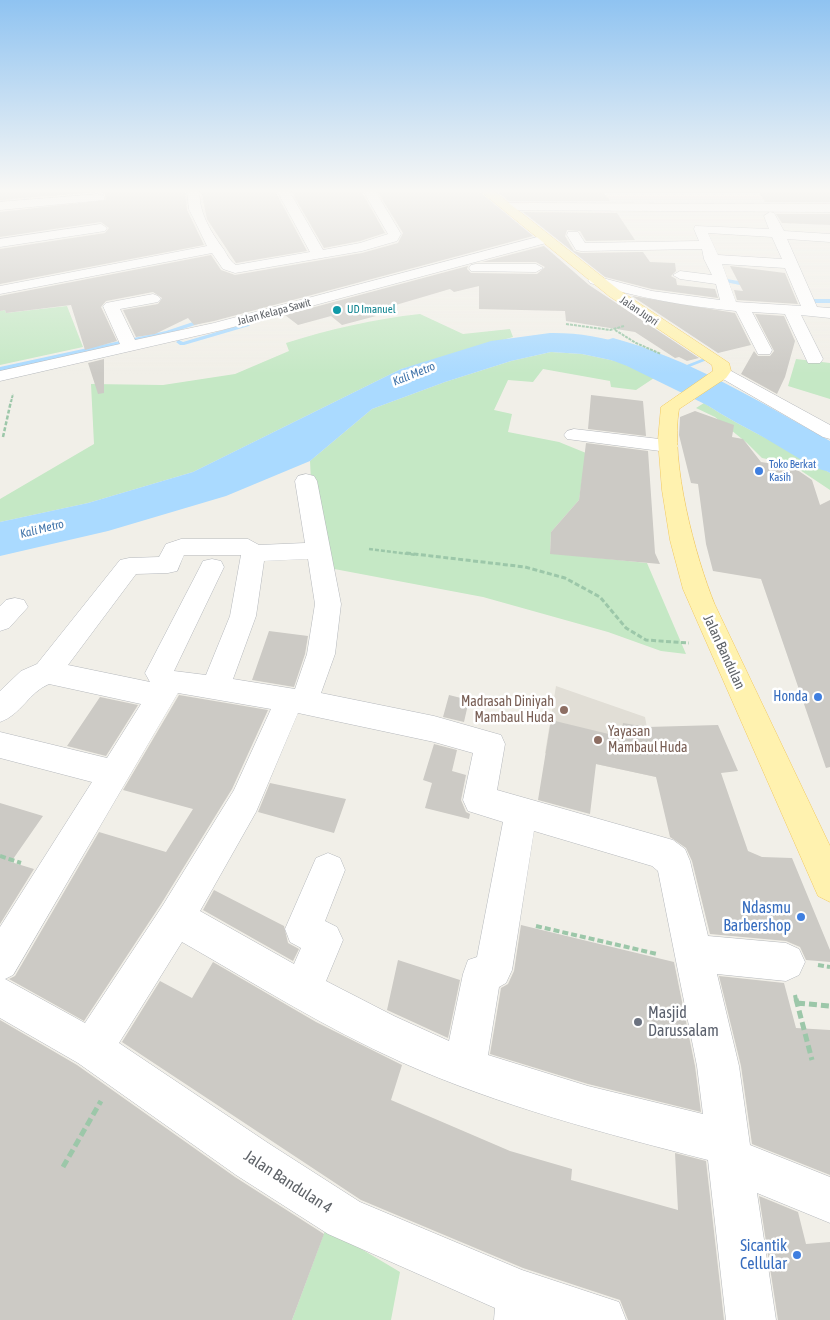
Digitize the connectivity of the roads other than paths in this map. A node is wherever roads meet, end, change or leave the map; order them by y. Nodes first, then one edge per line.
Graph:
1 (112, 251) edge
2 (202, 251) edge
3 (218, 251) edge
4 (317, 251) edge
5 (339, 251) edge
6 (500, 251) edge
7 (560, 251) edge
8 (708, 251) edge
9 (786, 251) edge
10 (319, 254) junction
11 (711, 259) junction
12 (792, 264) junction
13 (117, 267) junction
14 (439, 268) junction
15 (536, 268) dead end
16 (680, 275) dead end
17 (595, 280) junction
18 (722, 280) junction
19 (0, 290) edge
20 (641, 294) junction
21 (153, 298) dead end
22 (735, 306) junction
23 (660, 310) dead end
24 (791, 310) junction
25 (821, 312) edge
26 (830, 330) edge
27 (128, 344) junction
28 (764, 350) dead end
29 (814, 359) dead end
30 (721, 372) junction
31 (6, 375) edge
32 (830, 433) edge
33 (574, 435) dead end
34 (668, 446) junction
35 (306, 481) dead end
36 (319, 551) junction
37 (253, 553) junction
38 (212, 567) dead end
39 (47, 672) junction
40 (215, 688) junction
41 (164, 691) junction
42 (297, 701) junction
43 (0, 710) edge
44 (0, 745) edge
45 (114, 774) junction
46 (521, 812) junction
47 (328, 870) dead end
48 (830, 884) edge
49 (176, 918) junction
50 (693, 958) junction
51 (0, 962) edge
52 (786, 962) road end
53 (303, 989) junction
54 (0, 996) edge
55 (106, 1058) junction
56 (465, 1067) junction
57 (730, 1152) junction
58 (830, 1200) edge
59 (520, 1307) edge
60 (600, 1320) edge
61 (751, 1320) edge

1 - 13 street
2 - 13 street
3 - 10 street
4 - 10 street
5 - 10 street
6 - 14 street, Jalan Kelapa Sawit
7 - 17 main road, Jalan Jupri
8 - 11 street
9 - 12 street
11 - 12 street
11 - 18 street
12 - 25 street
13 - 19 street
14 - 15 street
14 - 27 street, Jalan Kelapa Sawit
16 - 18 street
17 - 20 street
17 - 30 main road, Jalan Jupri
18 - 22 street
20 - 22 street
20 - 23 street
21 - 27 street
22 - 24 street
22 - 28 street
24 - 25 street
24 - 29 street
25 - 26 street
27 - 31 street, Jalan Kelapa Sawit
30 - 32 street
30 - 34 main road, Jalan Bandulan
33 - 34 street
34 - 48 main road, Jalan Bandulan
35 - 36 street
36 - 37 street
36 - 42 street
37 - 39 street
37 - 40 street
38 - 41 street
39 - 41 street
39 - 43 street
40 - 41 street
40 - 42 street
41 - 45 street
42 - 46 street
42 - 49 street
44 - 45 street
45 - 51 street
46 - 50 street
46 - 56 street
47 - 53 street
49 - 53 street
49 - 55 street
50 - 52 street
50 - 57 street
53 - 56 street
54 - 55 street, Jalan Bandulan 4
55 - 59 street, Jalan Bandulan 4
56 - 57 street
57 - 58 street
57 - 61 street
59 - 60 street, Jalan Bandulan 4

